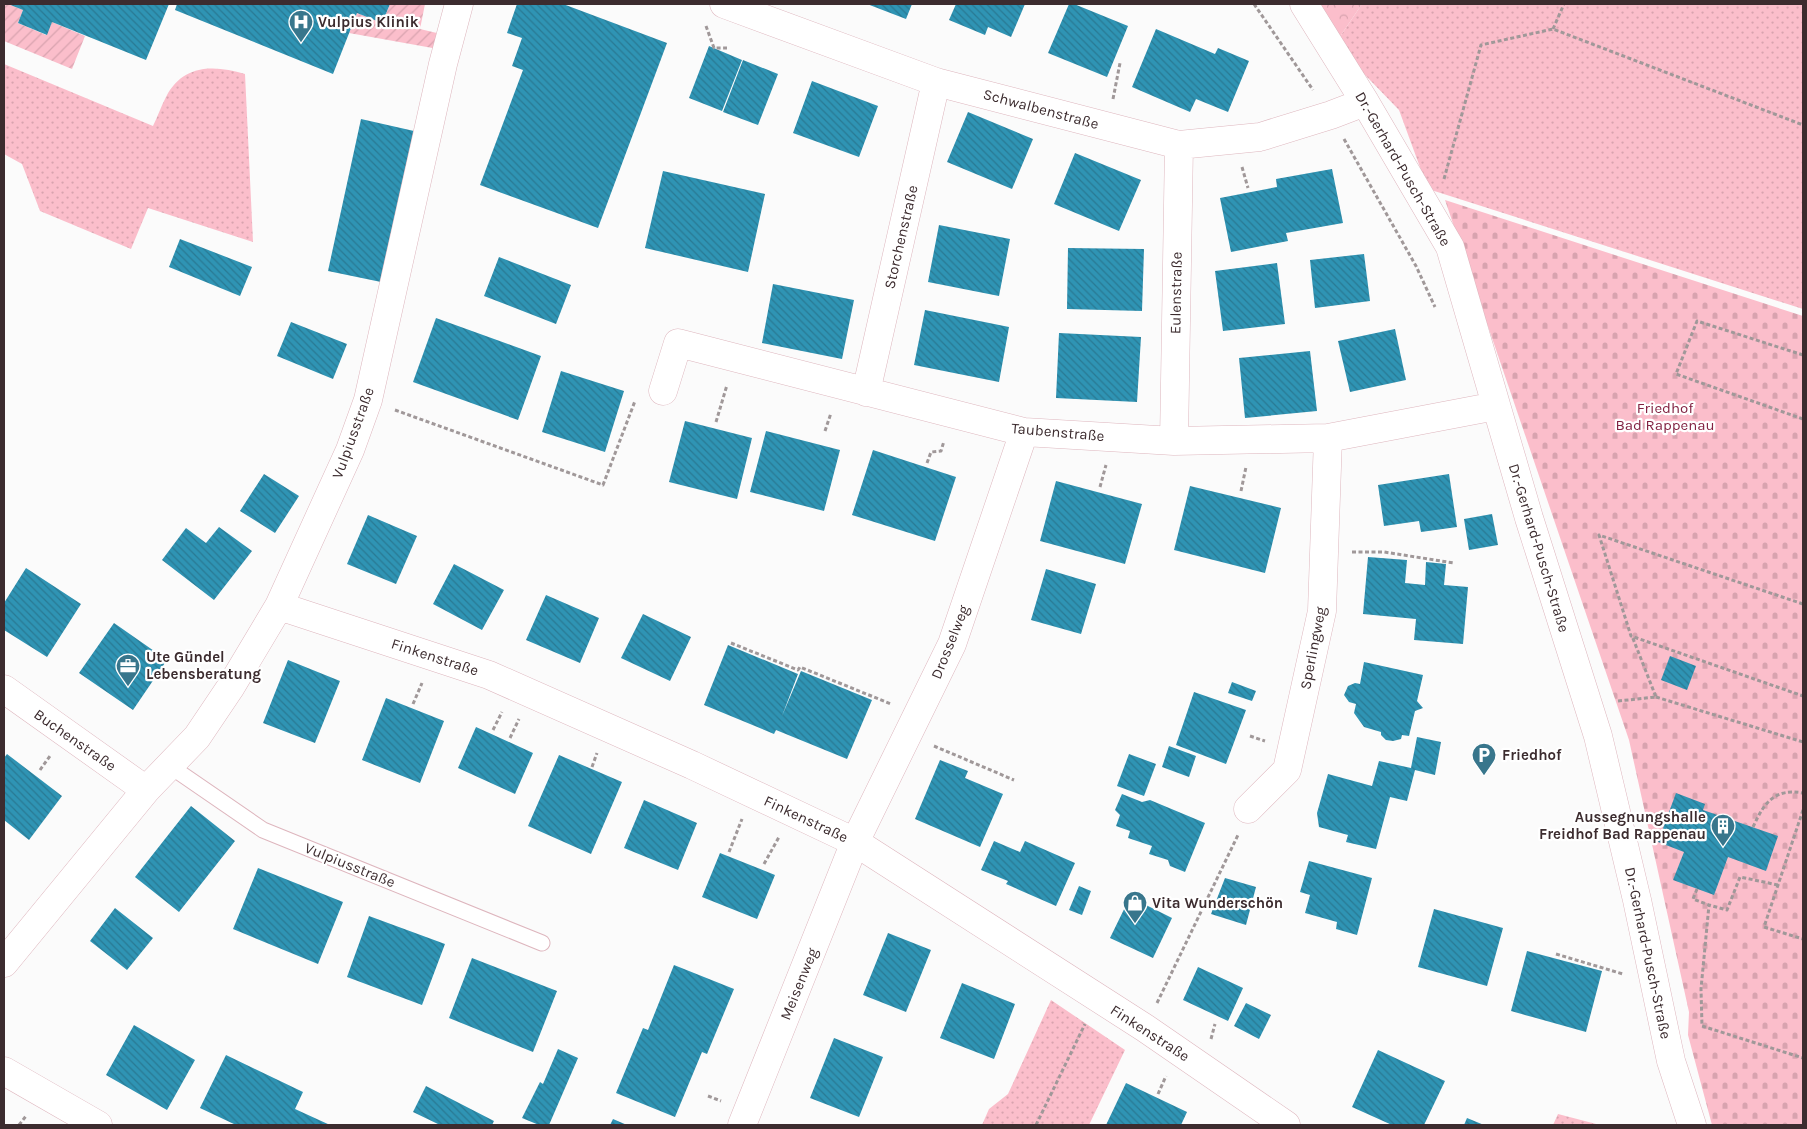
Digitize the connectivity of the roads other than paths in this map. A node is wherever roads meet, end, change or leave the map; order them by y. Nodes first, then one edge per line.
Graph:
1 (459, 4) edge
2 (724, 4) edge
3 (1304, 4) edge
4 (936, 82) junction
5 (1366, 102) junction
6 (1179, 145) junction
7 (663, 390) road end
8 (866, 392) junction
9 (1496, 406) junction
10 (1024, 432) junction
11 (1328, 438) junction
12 (1174, 441) junction
13 (279, 606) junction
14 (4, 689) edge
15 (170, 766) junction
16 (146, 790) junction
17 (1248, 809) road end
18 (855, 842) junction
19 (542, 943) dead end
20 (4, 963) edge
21 (4, 1070) edge
22 (98, 1125) edge
23 (742, 1125) edge
24 (1286, 1125) edge
25 (1692, 1125) edge

1 - 13 street, Vulpiusstraße
2 - 4 street, Schwalbenstraße
3 - 5 street, Dr.-Gerhard-Pusch-Straße
4 - 6 street, Schwalbenstraße
4 - 8 street, Storchenstraße
5 - 6 street, Schwalbenstraße
5 - 9 street, Dr.-Gerhard-Pusch-Straße
6 - 12 street, Eulenstraße
7 - 8 street, Taubenstraße
8 - 10 street, Taubenstraße
9 - 11 street, Taubenstraße
9 - 25 street, Dr.-Gerhard-Pusch-Straße
10 - 12 street, Taubenstraße
10 - 18 street, Drosselweg
11 - 12 street, Taubenstraße
11 - 17 street, Sperlingweg
13 - 15 street, Vulpiusstraße
13 - 18 street, Finkenstraße
14 - 16 street, Buchenstraße
15 - 16 street, Vulpiusstraße
15 - 19 lane, Vulpiusstraße
16 - 20 street, Vulpiusstraße
18 - 23 street, Meisenweg
18 - 24 street, Finkenstraße
21 - 22 street

